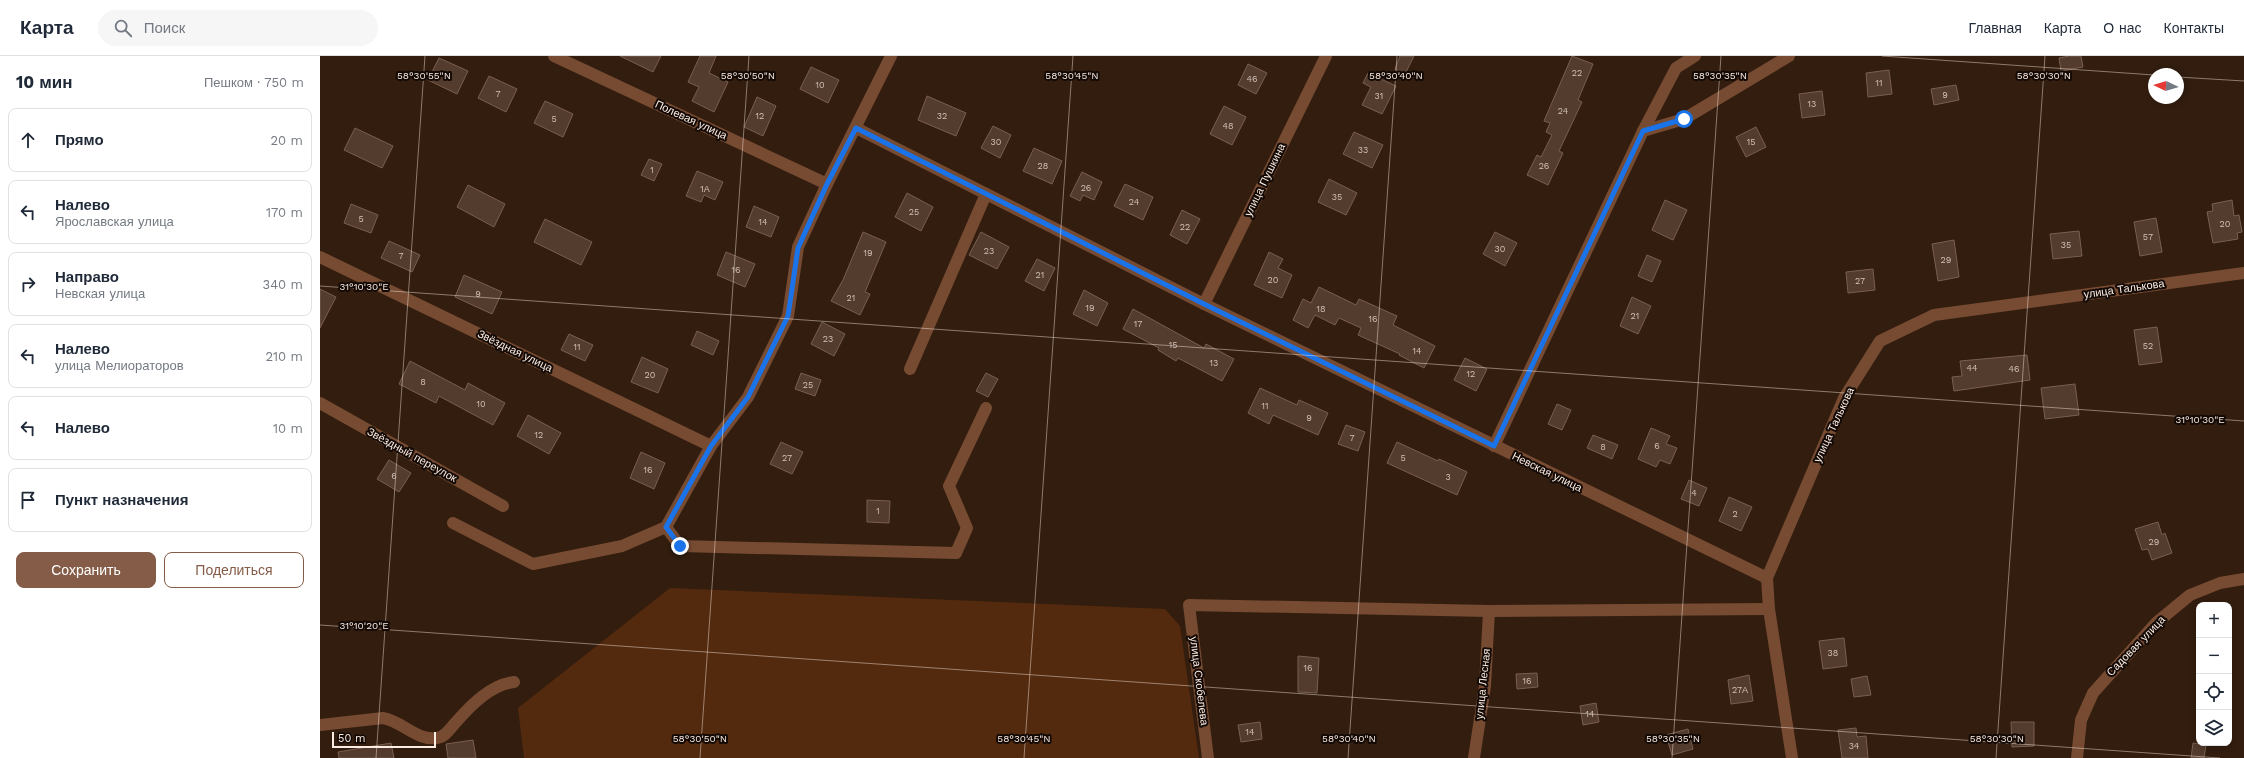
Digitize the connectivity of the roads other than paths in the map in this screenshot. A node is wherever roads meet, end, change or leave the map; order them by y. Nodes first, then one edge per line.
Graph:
1 (554, 56) edge
2 (891, 56) edge
3 (1326, 56) edge
4 (1695, 56) edge
5 (1789, 56) edge
6 (856, 128) junction
7 (1643, 131) junction
8 (827, 184) junction
9 (986, 194) junction
10 (320, 257) edge
11 (2244, 273) edge
12 (1204, 304) junction
13 (910, 369) dead end
14 (320, 403) edge
15 (986, 408) dead end
16 (711, 446) junction
17 (1494, 446) junction
18 (503, 506) dead end
19 (453, 523) dead end
20 (666, 527) junction
21 (1767, 578) junction
22 (2244, 578) edge
23 (1769, 609) junction
24 (1489, 611) junction
25 (514, 682) dead end
26 (320, 725) edge
27 (1208, 758) edge
28 (1474, 758) edge
29 (1792, 758) edge
30 (2077, 758) edge

1 - 8 street, Полевая улица
2 - 6 street
3 - 12 street, улица Пушкина
4 - 7 street
5 - 7 street
6 - 8 street
6 - 9 street, Невская улица
7 - 17 street
8 - 16 street
9 - 12 street, Невская улица
9 - 13 street
10 - 16 street, Звёздная улица
11 - 21 street, улица Талькова
12 - 17 street, Невская улица
14 - 18 street, Звёздный переулок
15 - 20 street
16 - 20 street
17 - 21 street, Невская улица
19 - 20 street
21 - 23 street, улица Талькова
22 - 30 street, Садовая улица
23 - 24 street
23 - 29 street, улица Талькова
24 - 27 street, улица Скобелева
24 - 28 street, улица Лесная
25 - 26 street

